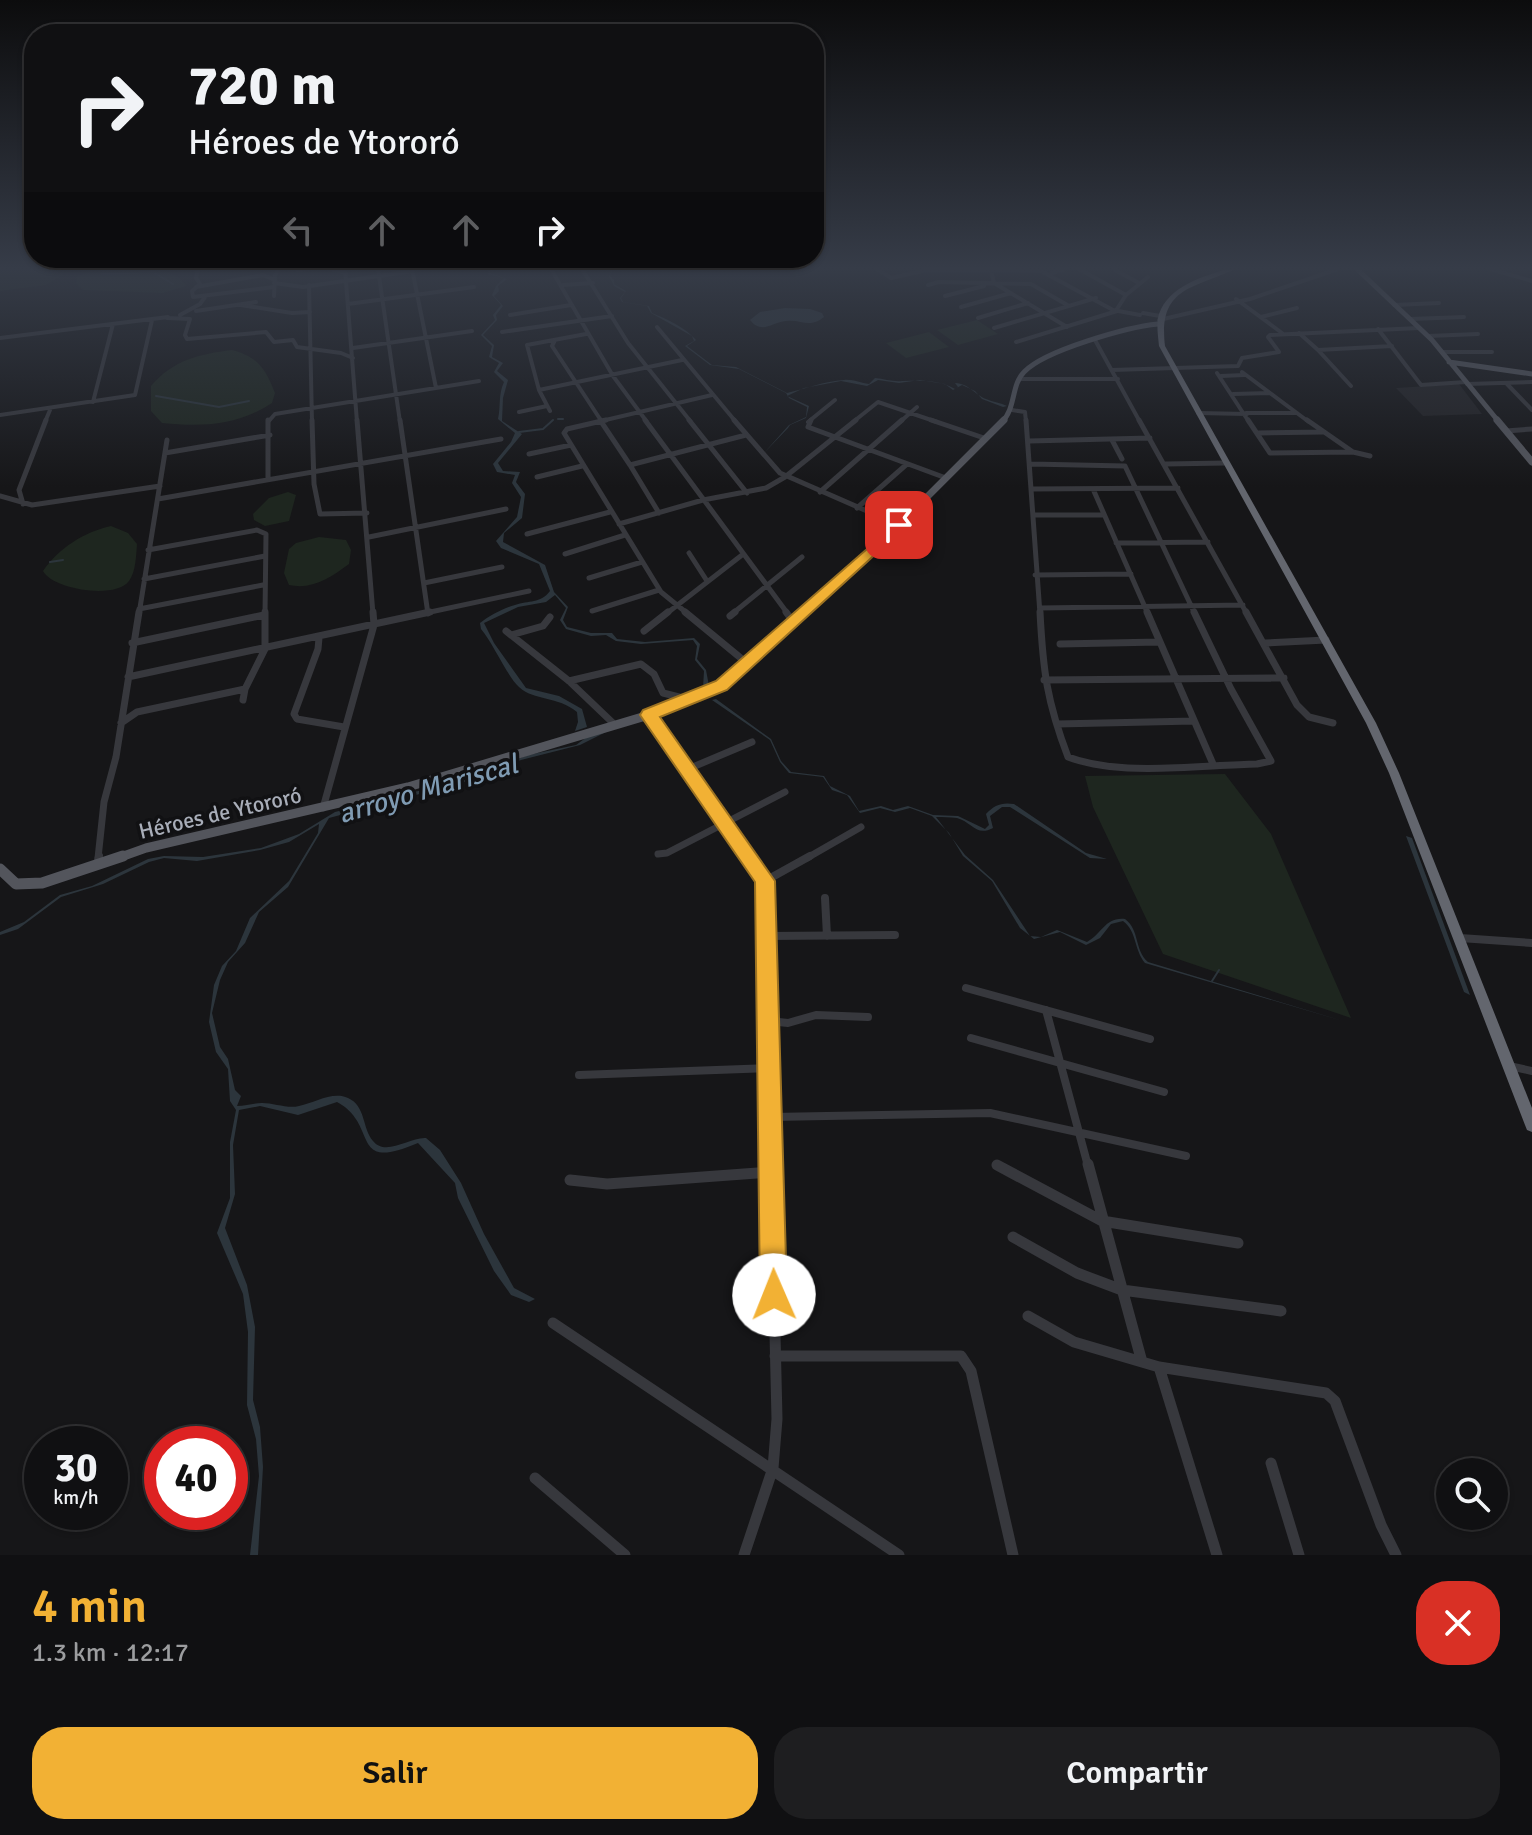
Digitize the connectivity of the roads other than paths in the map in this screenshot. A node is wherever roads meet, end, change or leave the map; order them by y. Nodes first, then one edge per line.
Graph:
1 (109, 342) edge
2 (147, 342) edge
3 (294, 342) edge
4 (311, 342) edge
5 (352, 342) edge
6 (400, 342) edge
7 (427, 342) edge
8 (546, 342) edge
9 (553, 342) edge
10 (591, 342) edge
11 (627, 342) edge
12 (668, 342) edge
13 (1091, 342) edge
14 (1096, 342) edge
15 (1162, 342) edge
16 (1271, 342) edge
17 (1309, 342) edge
18 (1388, 342) edge
19 (1433, 342) edge
20 (389, 343) junction
21 (1392, 346) junction
22 (311, 347) junction
23 (353, 348) junction
24 (1318, 350) junction
25 (1442, 352) junction
26 (1492, 352) dead end
27 (353, 358) junction
28 (682, 360) junction
29 (1449, 362) junction
30 (649, 368) junction
31 (1173, 369) junction
32 (1112, 370) junction
33 (1532, 374) edge
34 (613, 376) junction
35 (1020, 379) junction
36 (1118, 379) junction
37 (479, 381) dead end
38 (1532, 382) edge
39 (1467, 383) junction
40 (576, 384) junction
41 (1507, 384) junction
42 (1351, 386) dead end
43 (436, 388) junction
44 (539, 390) junction
45 (1272, 393) junction
46 (1233, 394) junction
47 (712, 395) junction
48 (398, 396) junction
49 (835, 400) dead end
50 (356, 401) junction
51 (93, 402) junction
52 (1529, 403) edge
53 (676, 404) junction
54 (312, 407) junction
55 (917, 407) dead end
56 (1013, 407) junction
57 (50, 410) junction
58 (1532, 410) edge
59 (1197, 411) junction
60 (519, 412) dead end
61 (640, 412) junction
62 (1246, 412) junction
63 (911, 413) junction
64 (1299, 413) junction
65 (0, 415) edge
66 (602, 421) junction
67 (1532, 429) edge
68 (1506, 431) junction
69 (1323, 432) junction
70 (1258, 433) junction
71 (270, 435) junction
72 (746, 435) junction
73 (834, 438) junction
74 (984, 438) junction
75 (1150, 438) junction
76 (501, 439) dead end
77 (167, 440) dead end
78 (1112, 440) junction
79 (1029, 441) junction
80 (708, 444) junction
81 (571, 445) junction
82 (870, 450) junction
83 (1353, 452) junction
84 (165, 453) junction
85 (529, 454) dead end
86 (406, 455) junction
87 (669, 455) junction
88 (1370, 456) dead end
89 (1122, 459) dead end
90 (1532, 462) edge
91 (362, 463) junction
92 (1226, 463) junction
93 (907, 464) junction
94 (1031, 464) junction
95 (1165, 464) junction
96 (630, 465) junction
97 (582, 466) junction
98 (315, 471) junction
99 (537, 477) dead end
100 (785, 477) junction
101 (946, 478) junction
102 (268, 479) junction
103 (160, 486) junction
104 (1136, 488) junction
105 (1178, 488) junction
106 (1032, 489) junction
107 (1093, 489) junction
108 (19, 490) junction
109 (820, 492) junction
110 (747, 493) junction
111 (0, 496) edge
112 (158, 499) junction
113 (703, 500) junction
114 (23, 504) junction
115 (857, 508) junction
116 (506, 509) dead end
117 (610, 512) junction
118 (367, 513) junction
119 (659, 513) junction
120 (1034, 515) junction
121 (1104, 515) junction
122 (619, 524) junction
123 (899, 525) junction
124 (416, 527) junction
125 (527, 534) dead end
126 (625, 535) junction
127 (369, 537) junction
128 (1208, 542) junction
129 (1116, 543) junction
130 (1162, 543) junction
131 (148, 550) junction
132 (689, 553) dead end
133 (565, 554) dead end
134 (742, 555) junction
135 (265, 556) junction
136 (802, 557) dead end
137 (642, 562) junction
138 (502, 567) dead end
139 (1131, 574) junction
140 (1035, 575) junction
141 (589, 578) dead end
142 (144, 579) junction
143 (707, 581) junction
144 (424, 583) junction
145 (263, 585) junction
146 (766, 586) junction
147 (659, 590) junction
148 (529, 591) dead end
149 (677, 605) junction
150 (1243, 605) junction
151 (1144, 606) junction
152 (1193, 606) junction
153 (1040, 608) junction
154 (139, 609) junction
155 (592, 611) dead end
156 (428, 614) junction
157 (264, 615) junction
158 (730, 616) dead end
159 (550, 617) dead end
160 (794, 623) junction
161 (374, 625) junction
162 (644, 631) dead end
163 (319, 638) junction
164 (1326, 640) junction
165 (1159, 642) junction
166 (132, 643) junction
167 (1265, 643) junction
168 (1060, 644) dead end
169 (265, 649) junction
170 (748, 664) junction
171 (128, 677) junction
172 (1284, 678) junction
173 (1228, 679) junction
174 (1044, 680) junction
175 (569, 681) junction
176 (1176, 681) junction
177 (245, 689) junction
178 (243, 700) dead end
179 (691, 700) junction
180 (649, 715) junction
181 (1194, 721) junction
182 (1333, 723) dead end
183 (120, 724) junction
184 (614, 724) junction
185 (1057, 724) junction
186 (344, 727) junction
187 (752, 742) dead end
188 (1213, 764) junction
189 (688, 769) junction
190 (785, 792) dead end
191 (323, 808) junction
192 (725, 823) junction
193 (861, 827) dead end
194 (658, 854) dead end
195 (98, 862) junction
196 (0, 869) edge
197 (765, 881) junction
198 (825, 898) dead end
199 (895, 935) dead end
200 (768, 936) junction
201 (827, 936) junction
202 (1460, 938) junction
203 (1532, 943) edge
204 (966, 988) dead end
205 (1046, 1010) junction
206 (868, 1017) dead end
207 (769, 1021) junction
208 (971, 1038) dead end
209 (1150, 1039) dead end
210 (1060, 1064) junction
211 (1509, 1066) junction
212 (770, 1068) junction
213 (1532, 1071) edge
214 (579, 1075) dead end
215 (1164, 1092) dead end
216 (772, 1117) junction
217 (1532, 1125) edge
218 (1080, 1135) junction
219 (1186, 1156) dead end
220 (997, 1165) dead end
221 (771, 1172) junction
222 (570, 1180) dead end
223 (1102, 1221) junction
224 (1013, 1237) dead end
225 (1238, 1243) dead end
226 (1122, 1290) junction
227 (1281, 1311) dead end
228 (1028, 1316) dead end
229 (553, 1323) dead end
230 (775, 1356) junction
231 (1142, 1362) junction
232 (1159, 1367) junction
233 (1271, 1463) dead end
234 (773, 1468) junction
235 (535, 1478) dead end
236 (625, 1555) edge
237 (744, 1555) edge
238 (899, 1555) edge
239 (1013, 1555) edge
240 (1217, 1555) edge
241 (1299, 1555) edge
242 (1396, 1555) edge

1 - 51 street
2 - 51 street
3 - 22 street
4 - 22 street
5 - 23 street
6 - 20 street
7 - 43 street
8 - 44 street
9 - 40 street
10 - 34 street
11 - 30 street
12 - 28 street
13 - 35 main road
14 - 32 street
15 - 31 highway
16 - 31 street
17 - 24 street
18 - 21 street
19 - 25 main road
20 - 23 street
20 - 48 street
21 - 24 street
21 - 39 street
22 - 27 street
22 - 54 street
23 - 27 street
24 - 42 street
25 - 26 street
25 - 29 main road
27 - 50 street
28 - 30 street
28 - 47 street
29 - 33 main road
29 - 39 main road
30 - 34 street
30 - 53 street
31 - 32 street
31 - 59 highway
32 - 36 street
34 - 40 street
34 - 61 street
35 - 36 street
35 - 56 main road
36 - 75 street
37 - 43 street
38 - 41 street
39 - 41 street
39 - 68 main road
40 - 44 street
40 - 66 street
41 - 52 street
43 - 48 street
44 - 60 street
45 - 46 street
45 - 46 street
45 - 64 street
46 - 62 street
47 - 53 street
47 - 72 street
48 - 50 street
48 - 86 street
49 - 73 street
50 - 54 street
50 - 91 street
51 - 57 street
52 - 58 street
53 - 61 street
53 - 80 street
54 - 71 street
54 - 98 street
55 - 63 street
56 - 74 main road, Héroes de Ytororó
56 - 79 street
57 - 65 street
57 - 108 street
59 - 62 street
59 - 92 highway
61 - 66 street
61 - 87 street
62 - 64 street
62 - 70 street
63 - 73 street
63 - 74 street
63 - 82 street
64 - 69 street
66 - 81 street
66 - 96 street
67 - 68 street
68 - 90 main road
69 - 70 street
69 - 83 street
70 - 83 street
71 - 84 street
71 - 102 street
72 - 80 street
72 - 100 street
73 - 82 street
73 - 100 street
74 - 101 main road, Héroes de Ytororó
75 - 78 street
75 - 95 street
76 - 86 street
77 - 84 street
78 - 79 street
78 - 89 street
79 - 94 street
80 - 87 street
80 - 110 street
81 - 85 street
81 - 97 street
82 - 93 street
82 - 109 street
83 - 88 street
84 - 103 street
86 - 91 street
86 - 124 street
87 - 96 street
87 - 113 street
91 - 98 street
91 - 118 street
92 - 95 street
92 - 164 highway
93 - 101 street
93 - 115 street
94 - 104 street
94 - 106 street
95 - 105 street
96 - 119 street
97 - 99 street
97 - 117 street
98 - 102 street
98 - 118 street
100 - 109 street
100 - 110 street
101 - 123 main road, Héroes de Ytororó
102 - 112 street
103 - 112 street
103 - 114 street
104 - 105 street
104 - 107 street
104 - 130 street
105 - 128 street
106 - 107 street
106 - 120 street
107 - 121 street
108 - 111 street
108 - 114 street
109 - 115 street
110 - 113 street
111 - 114 street
112 - 131 street
113 - 119 street
113 - 134 street
115 - 123 street
116 - 124 street
117 - 122 street
117 - 125 street
118 - 127 street
119 - 122 street
120 - 121 street
120 - 140 street
121 - 129 street
122 - 126 street
123 - 160 main road, Héroes de Ytororó
124 - 127 street
124 - 144 street
126 - 133 street
126 - 137 street
127 - 161 street
128 - 130 street
128 - 150 street
129 - 130 street
129 - 139 street
130 - 152 street
131 - 135 street
131 - 142 street
132 - 143 street
134 - 143 street
134 - 146 street
135 - 142 street
135 - 145 street
136 - 146 street
137 - 141 street
137 - 147 street
138 - 144 street
139 - 140 street
139 - 151 street
140 - 153 street
142 - 154 street
143 - 149 street
144 - 156 street
145 - 154 street
145 - 157 street
146 - 158 street
146 - 160 street
147 - 149 street
147 - 155 street
148 - 156 street
149 - 162 street
149 - 170 street
150 - 152 street
150 - 167 street
151 - 152 street
151 - 153 street
151 - 165 street
152 - 173 street
153 - 174 street
154 - 166 street
156 - 161 street
157 - 166 street
157 - 169 street
159 - 175 street
160 - 170 main road, Héroes de Ytororó
161 - 163 street
161 - 186 street
163 - 169 street
163 - 186 street
164 - 167 street
164 - 202 highway
165 - 168 street
165 - 176 street
166 - 171 street
167 - 172 street
169 - 171 street
169 - 177 street
170 - 179 main road, Héroes de Ytororó
171 - 183 street
172 - 173 street
172 - 182 street
173 - 176 street
173 - 188 street
174 - 176 street
174 - 185 street
175 - 179 street
175 - 184 street
176 - 181 street
177 - 178 street
177 - 183 street
179 - 180 main road, Héroes de Ytororó
180 - 184 main road, Héroes de Ytororó
180 - 189 street
181 - 185 street
181 - 188 street
183 - 195 street
184 - 191 main road, Héroes de Ytororó
185 - 188 street
186 - 191 street
187 - 189 street
189 - 192 street
190 - 192 street
191 - 195 main road, Héroes de Ytororó
192 - 194 street
192 - 197 street
193 - 197 street
195 - 196 main road, Héroes de Ytororó
197 - 200 street
198 - 201 street
199 - 201 street
200 - 201 street
200 - 207 street
202 - 203 street
202 - 211 highway
204 - 205 street
205 - 209 street
205 - 210 street
206 - 207 street
207 - 212 street
208 - 210 street
210 - 215 street
210 - 218 street
211 - 213 street
211 - 217 highway
212 - 214 street
212 - 216 street
216 - 218 street
216 - 221 street
218 - 219 street
218 - 223 street
220 - 223 street
221 - 222 street
221 - 230 street
223 - 225 street
223 - 226 street
224 - 226 street
226 - 227 street
226 - 231 street
228 - 231 street
229 - 234 street
230 - 234 street
230 - 239 street
231 - 232 street
232 - 240 street
232 - 242 street
233 - 241 street
234 - 237 street
234 - 238 street
235 - 236 street

